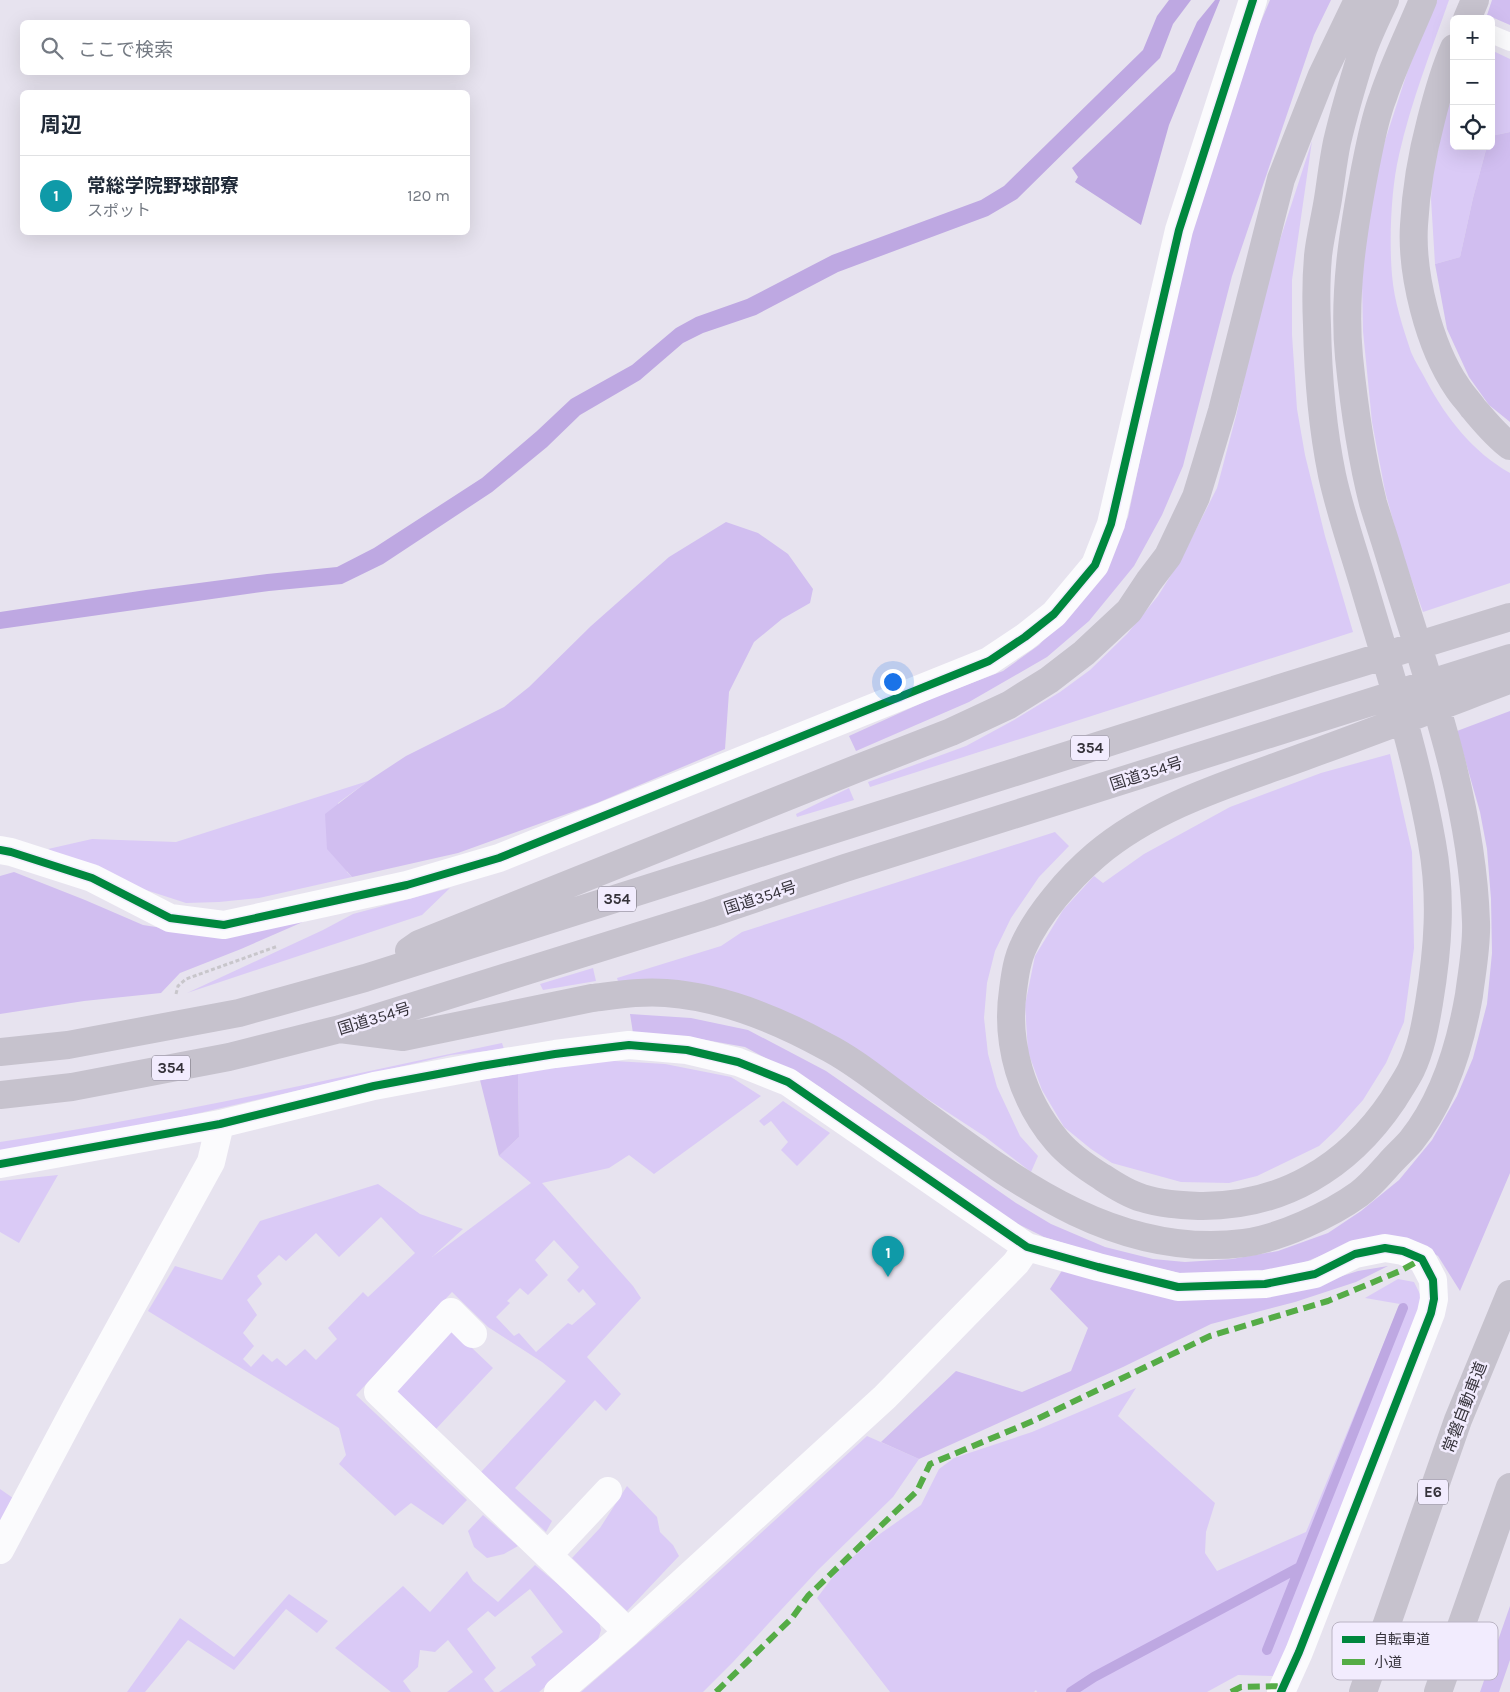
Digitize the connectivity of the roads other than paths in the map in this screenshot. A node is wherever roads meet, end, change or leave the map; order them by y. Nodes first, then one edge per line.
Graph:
1 (1253, 0) edge
2 (1358, 0) edge
3 (1385, 0) edge
4 (1423, 0) edge
5 (1475, 0) edge
6 (1469, 15) edge
7 (1495, 36) edge
8 (1510, 42) edge
9 (1450, 59) edge
10 (1510, 446) edge
11 (1501, 619) edge
12 (1509, 669) edge
13 (0, 850) edge
14 (365, 978) junction
15 (340, 1029) junction
16 (0, 1052) edge
17 (0, 1094) edge
18 (220, 1124) junction
19 (0, 1164) edge
20 (1027, 1247) junction
21 (1510, 1294) edge
22 (473, 1334) dead end
23 (1510, 1487) edge
24 (608, 1490) dead end
25 (0, 1550) edge
26 (548, 1555) junction
27 (1387, 1622) edge
28 (1463, 1622) edge
29 (628, 1632) junction
30 (1367, 1680) edge
31 (1442, 1680) edge
32 (558, 1692) edge
33 (1281, 1692) edge
34 (1363, 1692) edge
35 (1438, 1692) edge

1 - 13 street
2 - 14 highway
3 - 12 highway
4 - 15 highway
5 - 6 highway
7 - 8 lane
9 - 10 highway
11 - 14 highway, 354
12 - 15 highway, 国道354号 / 354
14 - 16 highway, 354
15 - 17 highway, 国道354号 / 354
18 - 19 street
18 - 20 street
18 - 25 street
20 - 29 street
20 - 33 street
21 - 27 highway, 常磐自動車道 / E6
22 - 26 street
23 - 28 highway
24 - 26 street
26 - 29 street
29 - 32 street
30 - 34 highway, 常磐自動車道 / E6
31 - 35 highway

